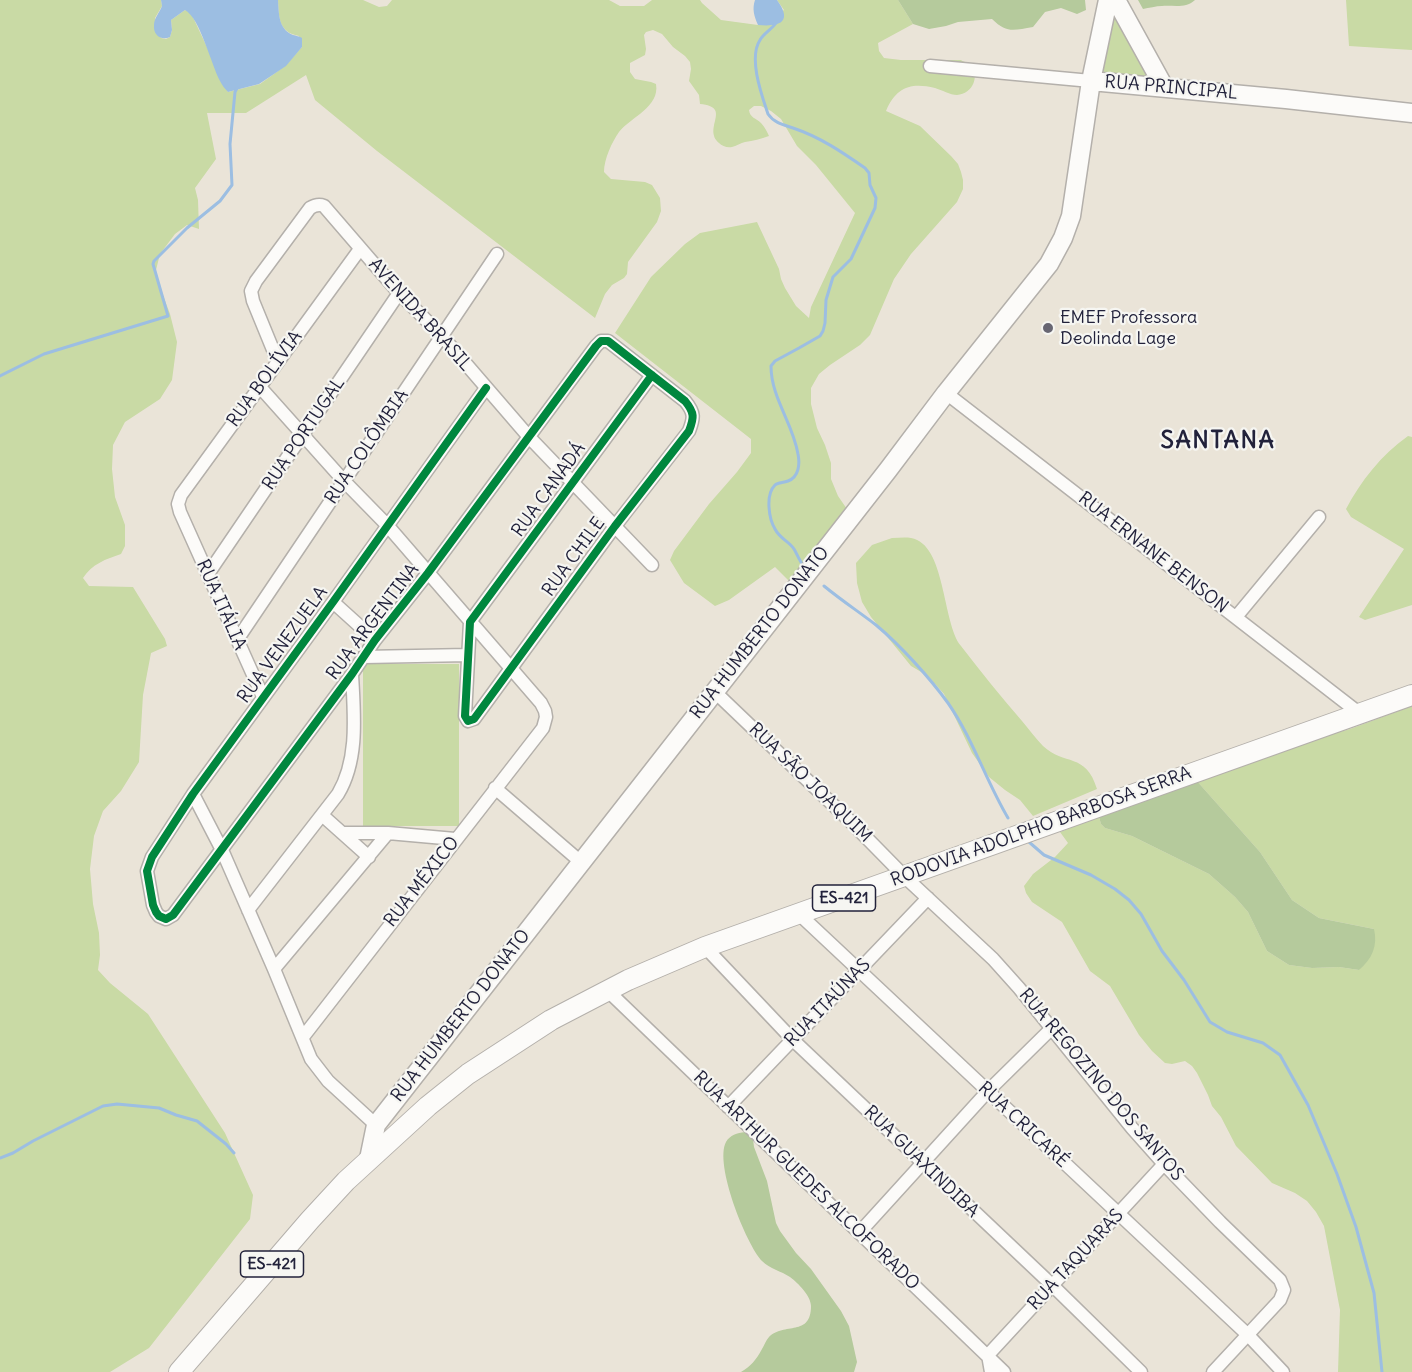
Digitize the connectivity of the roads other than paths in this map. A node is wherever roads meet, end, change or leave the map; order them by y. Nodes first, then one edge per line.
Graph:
1 (1108, 0) edge
2 (1116, 0) edge
3 (930, 66) dead end
4 (1092, 81) junction
5 (1164, 87) junction
6 (1412, 113) edge
7 (360, 249) junction
8 (497, 254) dead end
9 (399, 293) junction
10 (441, 335) junction
11 (278, 362) junction
12 (652, 375) junction
13 (260, 387) junction
14 (486, 388) junction
15 (946, 393) junction
16 (303, 435) junction
17 (529, 437) junction
18 (344, 481) junction
19 (573, 482) junction
20 (180, 512) joint
21 (1319, 517) dead end
22 (387, 525) junction
23 (615, 526) junction
24 (652, 565) dead end
25 (428, 573) junction
26 (208, 574) junction
27 (333, 602) junction
28 (1236, 617) junction
29 (470, 622) junction
30 (237, 640) junction
31 (375, 640) junction
32 (468, 655) junction
33 (364, 657) junction
34 (511, 668) junction
35 (352, 674) junction
36 (714, 691) junction
37 (1412, 695) edge
38 (263, 697) junction
39 (1359, 713) junction
40 (495, 789) junction
41 (193, 794) junction
42 (321, 815) junction
43 (342, 833) junction
44 (388, 833) junction
45 (456, 839) junction
46 (222, 850) junction
47 (369, 858) junction
48 (582, 862) junction
49 (905, 877) junction
50 (928, 897) junction
51 (248, 910) junction
52 (799, 914) junction
53 (173, 915) joint
54 (705, 948) junction
55 (274, 969) junction
56 (859, 970) junction
57 (607, 990) junction
58 (1052, 1028) junction
59 (303, 1037) junction
60 (793, 1040) junction
61 (988, 1091) junction
62 (728, 1107) junction
63 (376, 1125) junction
64 (369, 1159) junction
65 (922, 1163) junction
66 (1164, 1164) junction
67 (1118, 1214) junction
68 (859, 1233) junction
69 (1052, 1285) junction
70 (1248, 1335) junction
71 (988, 1355) junction
72 (179, 1372) edge
73 (991, 1372) edge
74 (1004, 1372) edge
75 (1141, 1372) edge
76 (1213, 1372) edge
77 (1284, 1372) edge

1 - 4 main road, RUA HUMBERTO DONATO
2 - 5 main road
3 - 4 street, RUA PRINCIPAL
4 - 5 main road, RUA PRINCIPAL
4 - 15 main road, RUA HUMBERTO DONATO
5 - 6 main road, RUA PRINCIPAL
7 - 9 street, AVENIDA BRASIL
7 - 11 street, RUA BOLÍVIA
7 - 11 street, AVENIDA BRASIL
8 - 10 street, RUA COLÔMBIA
9 - 10 street, AVENIDA BRASIL
9 - 16 street, RUA PORTUGAL
10 - 14 street, AVENIDA BRASIL
10 - 18 street, RUA COLÔMBIA
11 - 13 street, RUA BOLÍVIA
12 - 17 street, RUA ARGENTINA
12 - 19 street, RUA CANADÁ
12 - 23 street, RUA CHILE
13 - 16 street
13 - 20 street, RUA BOLÍVIA
14 - 17 street, AVENIDA BRASIL
14 - 22 street, RUA VENEZUELA
15 - 28 street, RUA ERNANE BENSON
15 - 36 main road, RUA HUMBERTO DONATO
16 - 18 street
16 - 26 street, RUA PORTUGAL
17 - 19 street, AVENIDA BRASIL
17 - 25 street, RUA ARGENTINA
18 - 22 street
18 - 30 street, RUA COLÔMBIA
19 - 23 street, AVENIDA BRASIL
19 - 29 street, RUA CANADÁ
20 - 26 street, RUA ITÁLIA
21 - 28 street
22 - 25 street
22 - 27 street, RUA VENEZUELA
23 - 24 street, AVENIDA BRASIL
23 - 34 street, RUA CHILE
25 - 29 street
25 - 31 street, RUA ARGENTINA
26 - 30 street, RUA ITÁLIA
27 - 31 street, RUA ARGENTINA
27 - 38 street, RUA VENEZUELA
28 - 39 street, RUA ERNANE BENSON
29 - 32 street
29 - 34 street
30 - 38 street, RUA ITÁLIA
31 - 33 street, RUA ARGENTINA
32 - 33 street, RUA ARGENTINA
32 - 34 street, RUA CHILE
33 - 35 street, RUA ARGENTINA
34 - 40 street, RUA MÉXICO
35 - 42 street
35 - 46 street, RUA ARGENTINA
36 - 48 main road, RUA HUMBERTO DONATO
36 - 49 street, RUA SÃO JOAQUIM
37 - 39 main road, RODOVIA ADOLPHO BARBOSA SERRA / ES-421
38 - 41 street, RUA VENEZUELA
39 - 49 main road, RODOVIA ADOLPHO BARBOSA SERRA / ES-421
40 - 45 street, RUA MÉXICO
40 - 48 street
41 - 46 street
41 - 53 street, RUA VENEZUELA
42 - 43 street
42 - 51 street
43 - 44 street
43 - 47 street
44 - 45 street
44 - 47 street
45 - 59 street, RUA MÉXICO
46 - 51 street
46 - 53 street, RUA ARGENTINA
47 - 55 street
48 - 63 main road, RUA HUMBERTO DONATO
49 - 50 street, RUA REGOZINO DOS SANTOS
49 - 52 main road, RODOVIA ADOLPHO BARBOSA SERRA / ES-421
50 - 56 street, RUA ITAÚNAS
50 - 58 street, RUA REGOZINO DOS SANTOS
51 - 55 street
52 - 54 main road, RODOVIA ADOLPHO BARBOSA SERRA / ES-421
52 - 56 street, RUA CRICARÉ
54 - 57 main road, RODOVIA ADOLPHO BARBOSA SERRA / ES-421
54 - 60 street, RUA GUAXINDIBA
55 - 59 street
56 - 60 street, RUA ITAÚNAS
56 - 61 street, RUA CRICARÉ
57 - 62 street, RUA ARTHUR GUEDES ALCOFORADO
57 - 64 main road, RODOVIA ADOLPHO BARBOSA SERRA / ES-421
58 - 61 street
58 - 66 street, RUA REGOZINO DOS SANTOS
59 - 63 street
60 - 62 street, RUA ITAÚNAS
60 - 65 street, RUA GUAXINDIBA
61 - 65 street
61 - 67 street, RUA CRICARÉ
62 - 68 street, RUA ARTHUR GUEDES ALCOFORADO
63 - 64 main road, RUA HUMBERTO DONATO
64 - 72 main road, RODOVIA ADOLPHO BARBOSA SERRA / ES-421
65 - 68 street
65 - 69 street, RUA GUAXINDIBA
66 - 67 street, RUA TAQUARAS
66 - 70 street, RUA REGOZINO DOS SANTOS
67 - 69 street, RUA TAQUARAS
67 - 70 street, RUA CRICARÉ
68 - 71 street, RUA ARTHUR GUEDES ALCOFORADO
69 - 71 street, RUA TAQUARAS
69 - 75 street, RUA GUAXINDIBA
70 - 76 street
70 - 77 street, RUA CRICARÉ
71 - 73 street
71 - 74 street, RUA ARTHUR GUEDES ALCOFORADO

